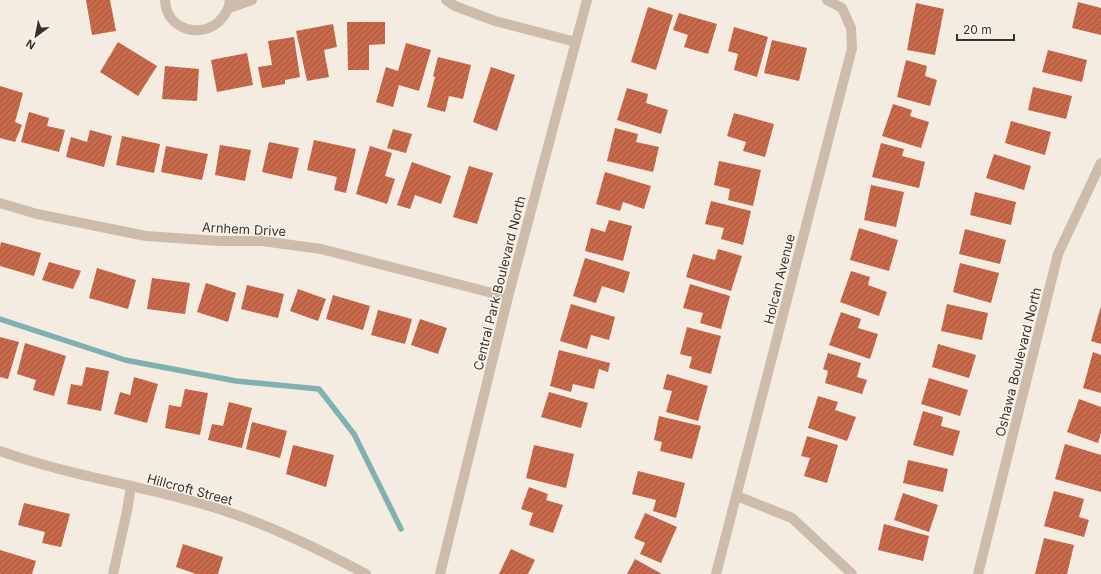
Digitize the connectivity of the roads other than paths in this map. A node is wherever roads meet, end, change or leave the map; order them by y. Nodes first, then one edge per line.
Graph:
1 (165, 0) edge
2 (252, 0) edge
3 (446, 0) edge
4 (587, 0) edge
5 (826, 0) edge
6 (230, 4) edge
7 (576, 42) junction
8 (1101, 163) edge
9 (0, 203) edge
10 (508, 297) junction
11 (0, 452) edge
12 (131, 486) junction
13 (737, 496) junction
14 (113, 574) edge
15 (366, 574) edge
16 (440, 574) edge
17 (716, 574) edge
18 (852, 574) edge
19 (978, 574) edge

1 - 6 street
2 - 6 street
3 - 7 street
4 - 7 street, Central Park Boulevard North
5 - 13 street, Holcan Avenue
7 - 10 street, Central Park Boulevard North
8 - 19 street, Oshawa Boulevard North
9 - 10 street, Arnhem Drive
10 - 16 street, Central Park Boulevard North
11 - 12 street, Hillcroft Street
12 - 14 street
12 - 15 street, Hillcroft Street
13 - 17 street, Holcan Avenue
13 - 18 street

